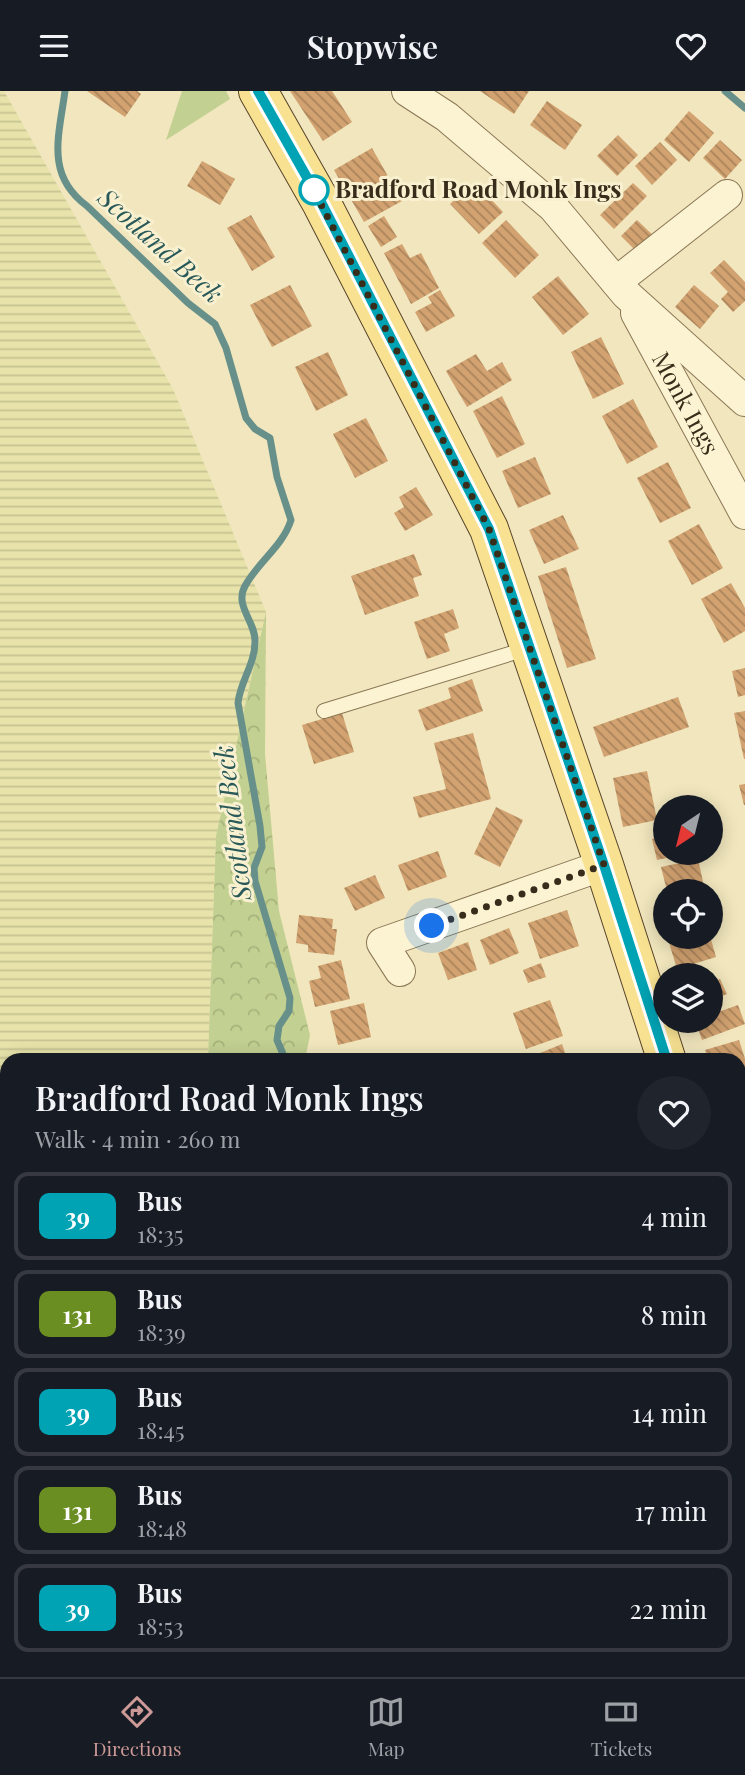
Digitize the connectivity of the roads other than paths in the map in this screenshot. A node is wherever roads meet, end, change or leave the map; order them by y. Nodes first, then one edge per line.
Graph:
1 (258, 91) edge
2 (407, 91) edge
3 (727, 195) dead end
4 (621, 288) junction
5 (745, 401) edge
6 (745, 513) edge
7 (530, 648) junction
8 (324, 711) dead end
9 (604, 865) junction
10 (400, 971) dead end
11 (664, 1053) edge

1 - 7 main road
2 - 4 street, Monk Ings
3 - 4 street
4 - 5 street, Monk Ings
4 - 6 street, Monk Ings
7 - 8 lane
7 - 9 main road
9 - 10 street
9 - 11 main road

